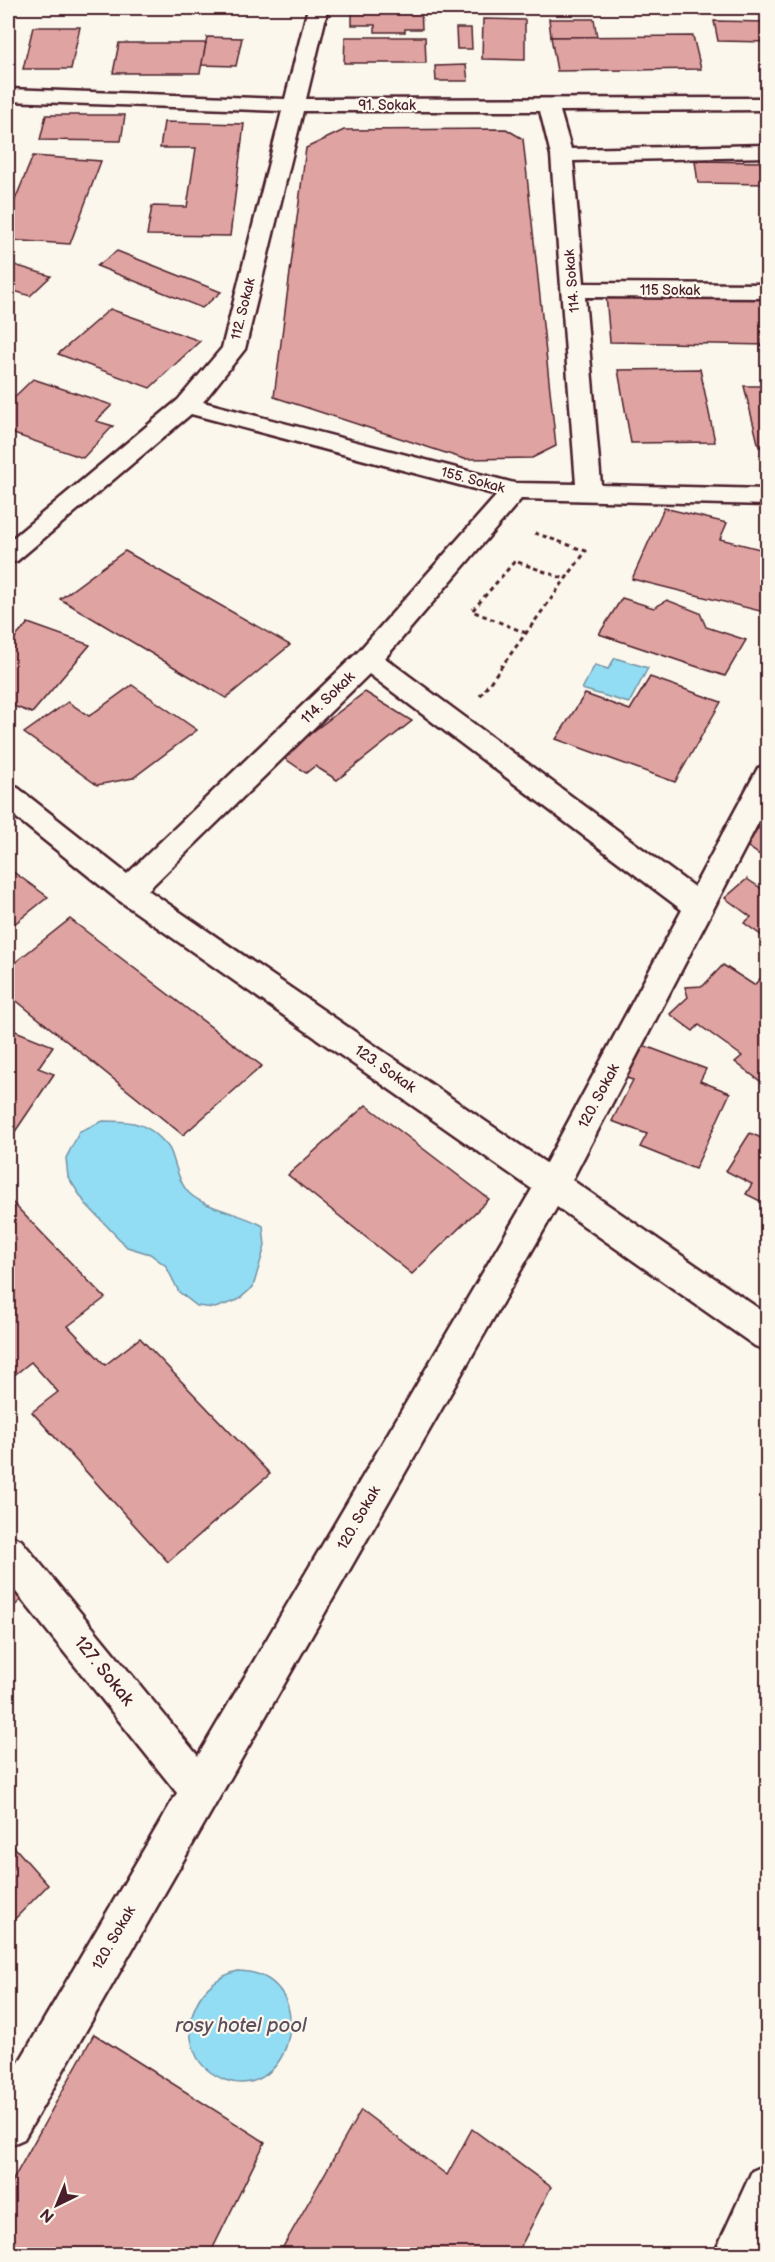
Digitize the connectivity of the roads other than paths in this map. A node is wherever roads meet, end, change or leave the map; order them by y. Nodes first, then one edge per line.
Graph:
1 (318, 8) edge
2 (8, 95) edge
3 (768, 104) edge
4 (293, 105) junction
5 (549, 106) junction
6 (768, 151) edge
7 (562, 155) junction
8 (573, 290) junction
9 (768, 291) edge
10 (187, 405) junction
11 (514, 491) junction
12 (589, 493) junction
13 (768, 498) edge
14 (8, 555) edge
15 (368, 658) junction
16 (768, 775) edge
17 (8, 796) edge
18 (128, 891) junction
19 (699, 907) junction
20 (552, 1185) junction
21 (768, 1335) edge
22 (8, 1553) edge
23 (200, 1790) junction
24 (8, 2122) edge
25 (768, 2187) edge
26 (737, 2254) edge

1 - 4 street, 112. Sokak
2 - 4 street, 91. Sokak
3 - 5 street, 91. Sokak
4 - 5 street, 91. Sokak
4 - 10 street, 112. Sokak
5 - 7 street, 114. Sokak
6 - 7 street
7 - 8 street, 114. Sokak
8 - 9 street, 115 Sokak
8 - 12 street, 114. Sokak
10 - 11 street, 155. Sokak
10 - 14 street, 112. Sokak
11 - 12 street, 155. Sokak
11 - 15 street, 114. Sokak
12 - 13 street, 155. Sokak
15 - 18 street, 114. Sokak
15 - 19 street
16 - 19 street, 120. Sokak
17 - 18 street, 123. Sokak
18 - 20 street, 123. Sokak
19 - 20 street, 120. Sokak
20 - 21 street, 123. Sokak
20 - 23 street, 120. Sokak
22 - 23 street, 127. Sokak
23 - 24 street, 120. Sokak
25 - 26 street

